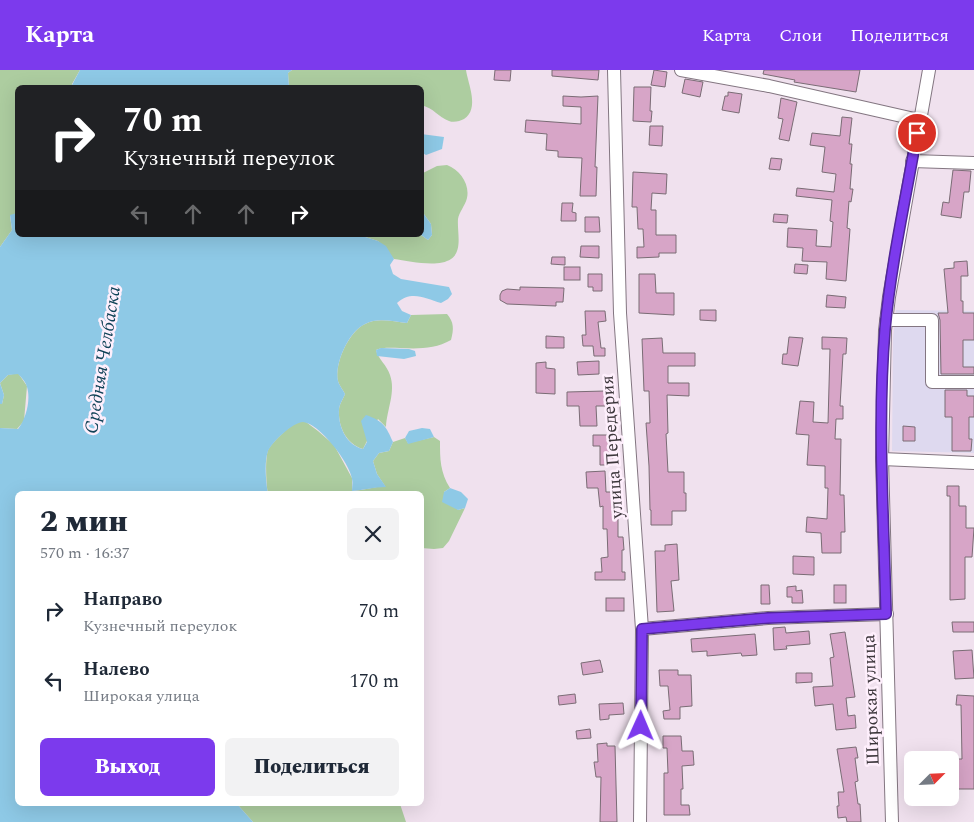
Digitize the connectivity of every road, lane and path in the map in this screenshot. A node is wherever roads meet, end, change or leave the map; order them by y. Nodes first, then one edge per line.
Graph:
1 (614, 70) edge
2 (681, 70) edge
3 (928, 70) edge
4 (919, 120) junction
5 (912, 161) junction
6 (974, 163) edge
7 (886, 320) junction
8 (974, 382) edge
9 (882, 459) junction
10 (974, 463) edge
11 (886, 614) junction
12 (642, 629) junction
13 (640, 822) edge
14 (892, 822) edge

1 - 12 street, улица Передерия
2 - 4 street
3 - 4 street, Широкая улица
4 - 5 street, Широкая улица
5 - 6 street
5 - 7 street, Широкая улица
7 - 8 street
7 - 9 street, Широкая улица
9 - 10 street
9 - 11 street, Широкая улица
11 - 12 street
11 - 14 street, Широкая улица
12 - 13 street, улица Передерия

